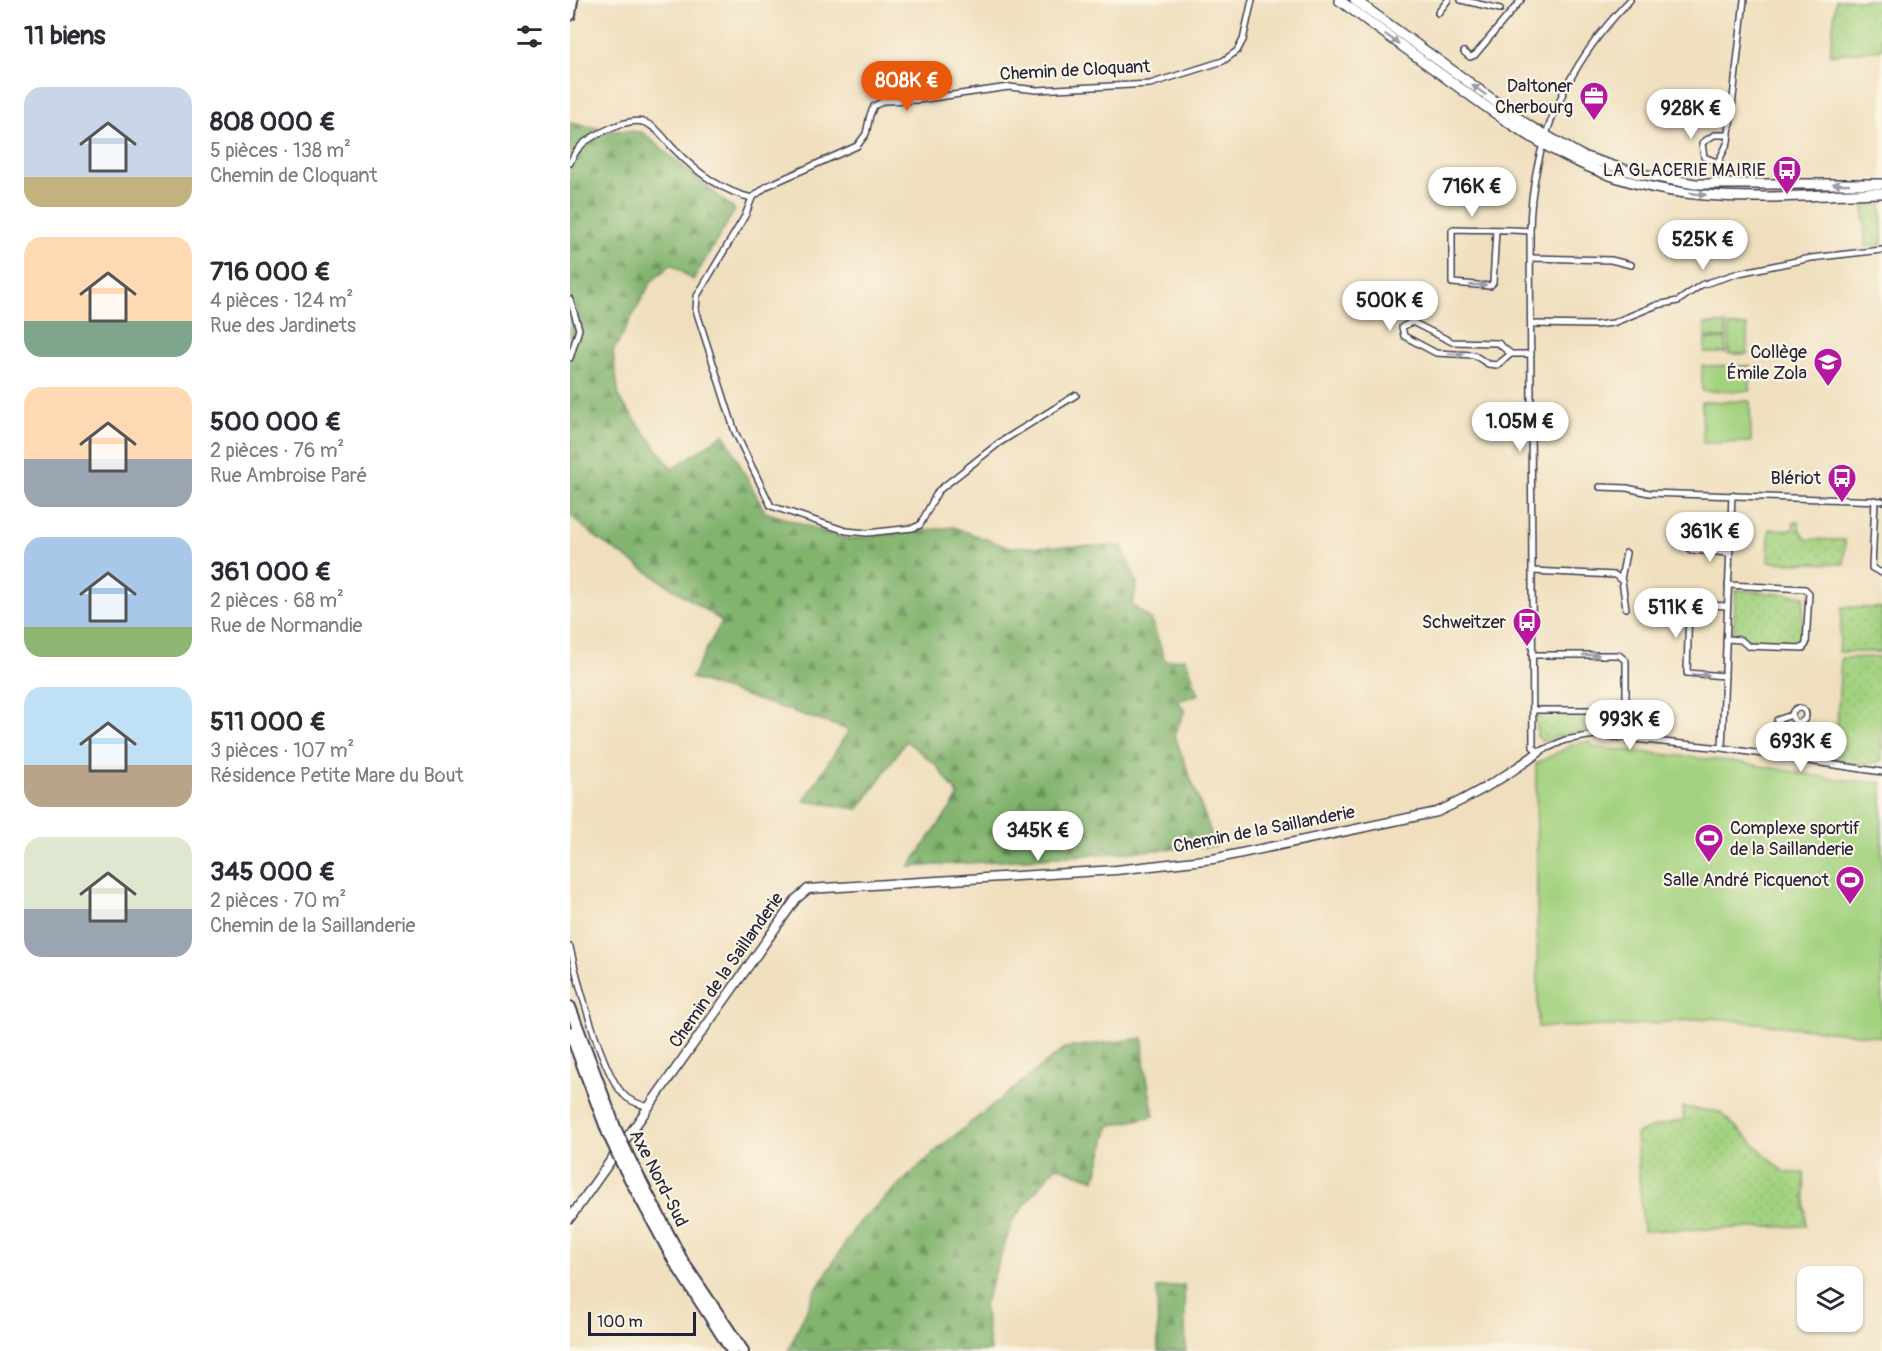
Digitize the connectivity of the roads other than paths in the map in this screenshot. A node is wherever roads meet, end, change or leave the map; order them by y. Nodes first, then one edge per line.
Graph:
1 (572, 0) edge
2 (1252, 0) edge
3 (1339, 0) edge
4 (1355, 0) edge
5 (1448, 0) edge
6 (1461, 0) edge
7 (1521, 0) edge
8 (1630, 0) edge
9 (1744, 0) edge
10 (1500, 9) dead end
11 (1438, 13) dead end
12 (570, 15) edge
13 (1464, 52) dead end
14 (1729, 135) junction
15 (1543, 140) junction
16 (570, 163) edge
17 (1719, 163) junction
18 (1882, 184) edge
19 (1715, 185) junction
20 (1882, 193) edge
21 (752, 198) junction
22 (1496, 230) junction
23 (1530, 231) junction
24 (1882, 250) edge
25 (1531, 258) junction
26 (1631, 265) dead end
27 (570, 299) edge
28 (1532, 324) junction
29 (1511, 354) junction
30 (1531, 354) junction
31 (570, 358) edge
32 (1076, 395) dead end
33 (1600, 487) dead end
34 (1732, 495) junction
35 (1875, 500) junction
36 (1882, 501) edge
37 (1692, 550) dead end
38 (1626, 553) dead end
39 (1730, 553) junction
40 (1532, 571) junction
41 (1882, 573) edge
42 (1621, 579) junction
43 (1728, 585) junction
44 (1669, 603) dead end
45 (1689, 604) junction
46 (1727, 606) junction
47 (1626, 608) dead end
48 (1726, 639) junction
49 (1532, 655) junction
50 (1725, 676) junction
51 (1533, 710) junction
52 (1792, 715) dead end
53 (1722, 748) junction
54 (1539, 752) junction
55 (1776, 756) junction
56 (1882, 772) edge
57 (570, 947) edge
58 (570, 1007) edge
59 (570, 1032) edge
60 (648, 1107) junction
61 (612, 1131) junction
62 (627, 1165) junction
63 (570, 1218) edge
64 (732, 1351) edge
65 (743, 1351) edge

1 - 12 highway
2 - 21 street, Chemin de Cloquant
3 -> 15 main road
15 -> 4 main road
5 - 11 street
6 - 10 street
7 - 13 street
8 - 15 street
9 - 14 street
14 - 17 street
14 - 17 street
15 - 19 main road
15 -> 20 main road
15 - 23 street
16 - 21 street
17 - 19 street
18 -> 19 main road
21 - 32 street
22 -> 22 street
22 - 23 street
23 - 25 street
24 - 28 street
25 - 26 street
25 - 28 street
27 - 31 street
28 - 30 street
29 -> 29 street
29 - 30 street
30 - 40 street
33 - 34 street
34 - 35 street
34 - 39 street
35 - 36 street
35 - 41 street
37 - 39 street
38 - 42 street
39 - 43 street
40 - 42 street
40 - 49 street
42 - 47 street
43 - 46 street
43 - 48 street
44 - 45 street
45 - 46 street
45 -> 50 street
46 - 48 street
48 - 50 street
49 - 51 street
49 -> 51 street
50 - 53 street
51 - 54 street
52 - 55 street
53 - 54 street
53 - 55 street
54 - 60 street, Chemin de la Saillanderie
55 - 56 street
57 - 60 street
58 - 61 highway, Axe Nord-Sud
59 - 61 highway, Axe Nord-Sud
60 - 63 street, Chemin de la Saillanderie
61 - 62 highway, Axe Nord-Sud, bridge
62 - 64 highway, Axe Nord-Sud
62 - 65 highway, Axe Nord-Sud

